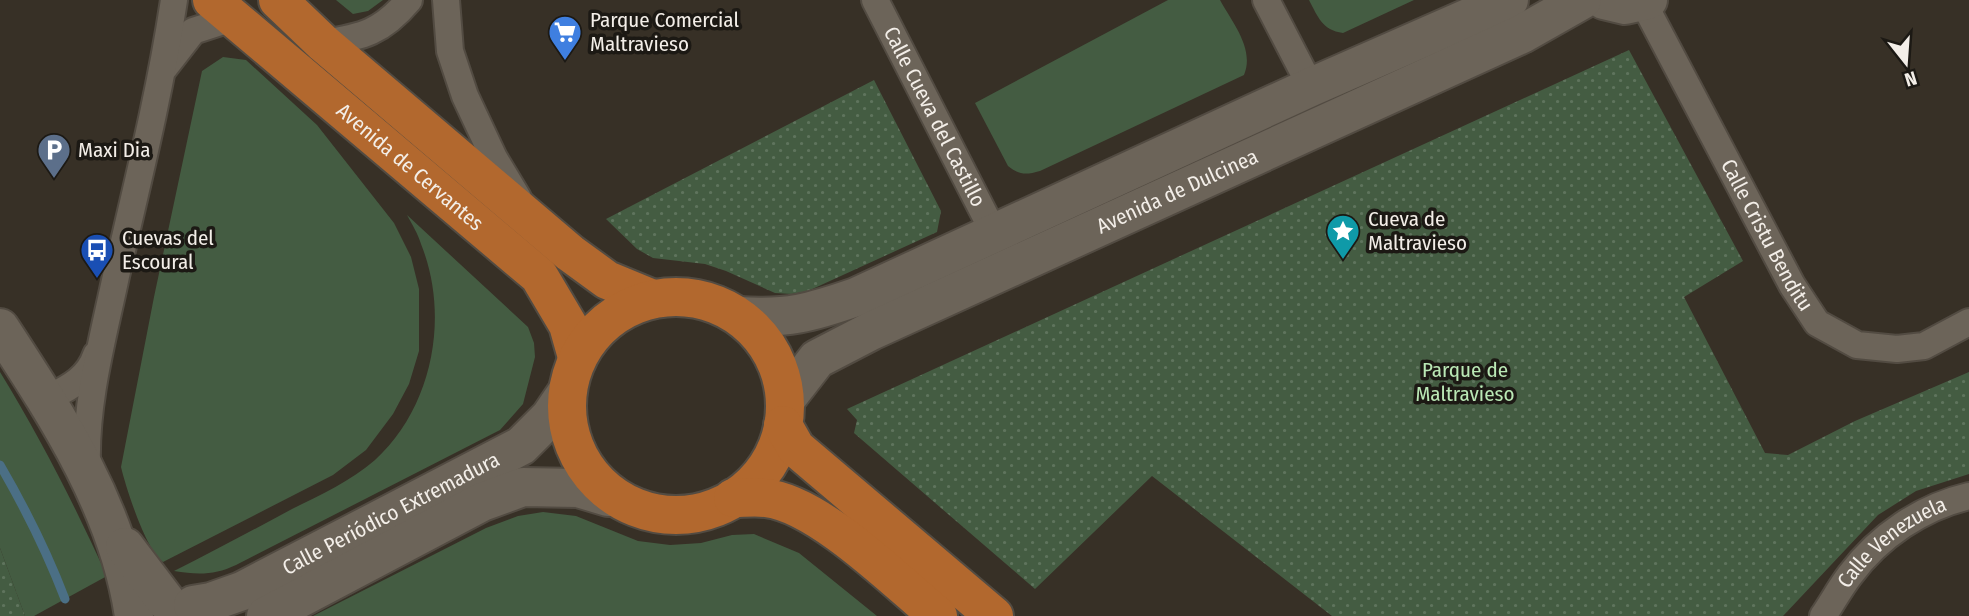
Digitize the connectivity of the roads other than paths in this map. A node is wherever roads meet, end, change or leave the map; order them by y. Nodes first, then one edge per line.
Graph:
1 (174, 0) edge
2 (278, 0) edge
3 (409, 0) edge
4 (446, 0) edge
5 (875, 0) edge
6 (1266, 0) edge
7 (1509, 0) edge
8 (1583, 0) edge
9 (1604, 0) edge
10 (1646, 1) edge
11 (223, 9) edge
12 (323, 43) junction
13 (163, 68) junction
14 (1311, 87) junction
15 (529, 218) junction
16 (994, 233) junction
17 (653, 299) junction
18 (739, 316) junction
19 (1969, 322) edge
20 (0, 328) edge
21 (103, 337) junction
22 (572, 375) junction
23 (47, 399) junction
24 (785, 412) junction
25 (88, 471) junction
26 (1969, 496) edge
27 (608, 497) junction
28 (733, 498) junction
29 (1969, 513) edge
30 (167, 611) edge
31 (1827, 611) edge
32 (266, 616) edge
33 (938, 616) edge
34 (994, 616) edge

1 - 13 street
2 - 12 main road, Avenida de Cervantes
3 - 12 street
4 - 15 street
5 - 16 street, Calle Cueva del Castillo
6 - 14 street
7 - 14 main road, Avenida de Dulcinea
8 - 24 main road, Avenida de Dulcinea
9 - 10 main road
10 - 19 street, Calle Cristu Benditu
11 - 13 street
11 - 22 main road, Avenida de Cervantes
12 - 15 main road, Avenida de Cervantes
13 - 21 street
14 - 16 main road, Avenida de Dulcinea
15 - 17 main road, Avenida de Cervantes
16 - 18 main road, Avenida de Dulcinea
17 - 18 main road
17 - 22 main road
18 - 24 main road
20 - 23 main road
21 - 23 street
21 - 25 street
22 - 27 main road
22 - 30 main road, Calle Periódico Extremadura
23 - 25 main road
24 - 28 main road
24 - 34 main road
25 - 30 main road
26 - 31 street, Calle Venezuela
27 - 28 main road
27 - 32 main road, Calle Periódico Extremadura
28 - 33 main road
29 - 31 street, Calle Venezuela

